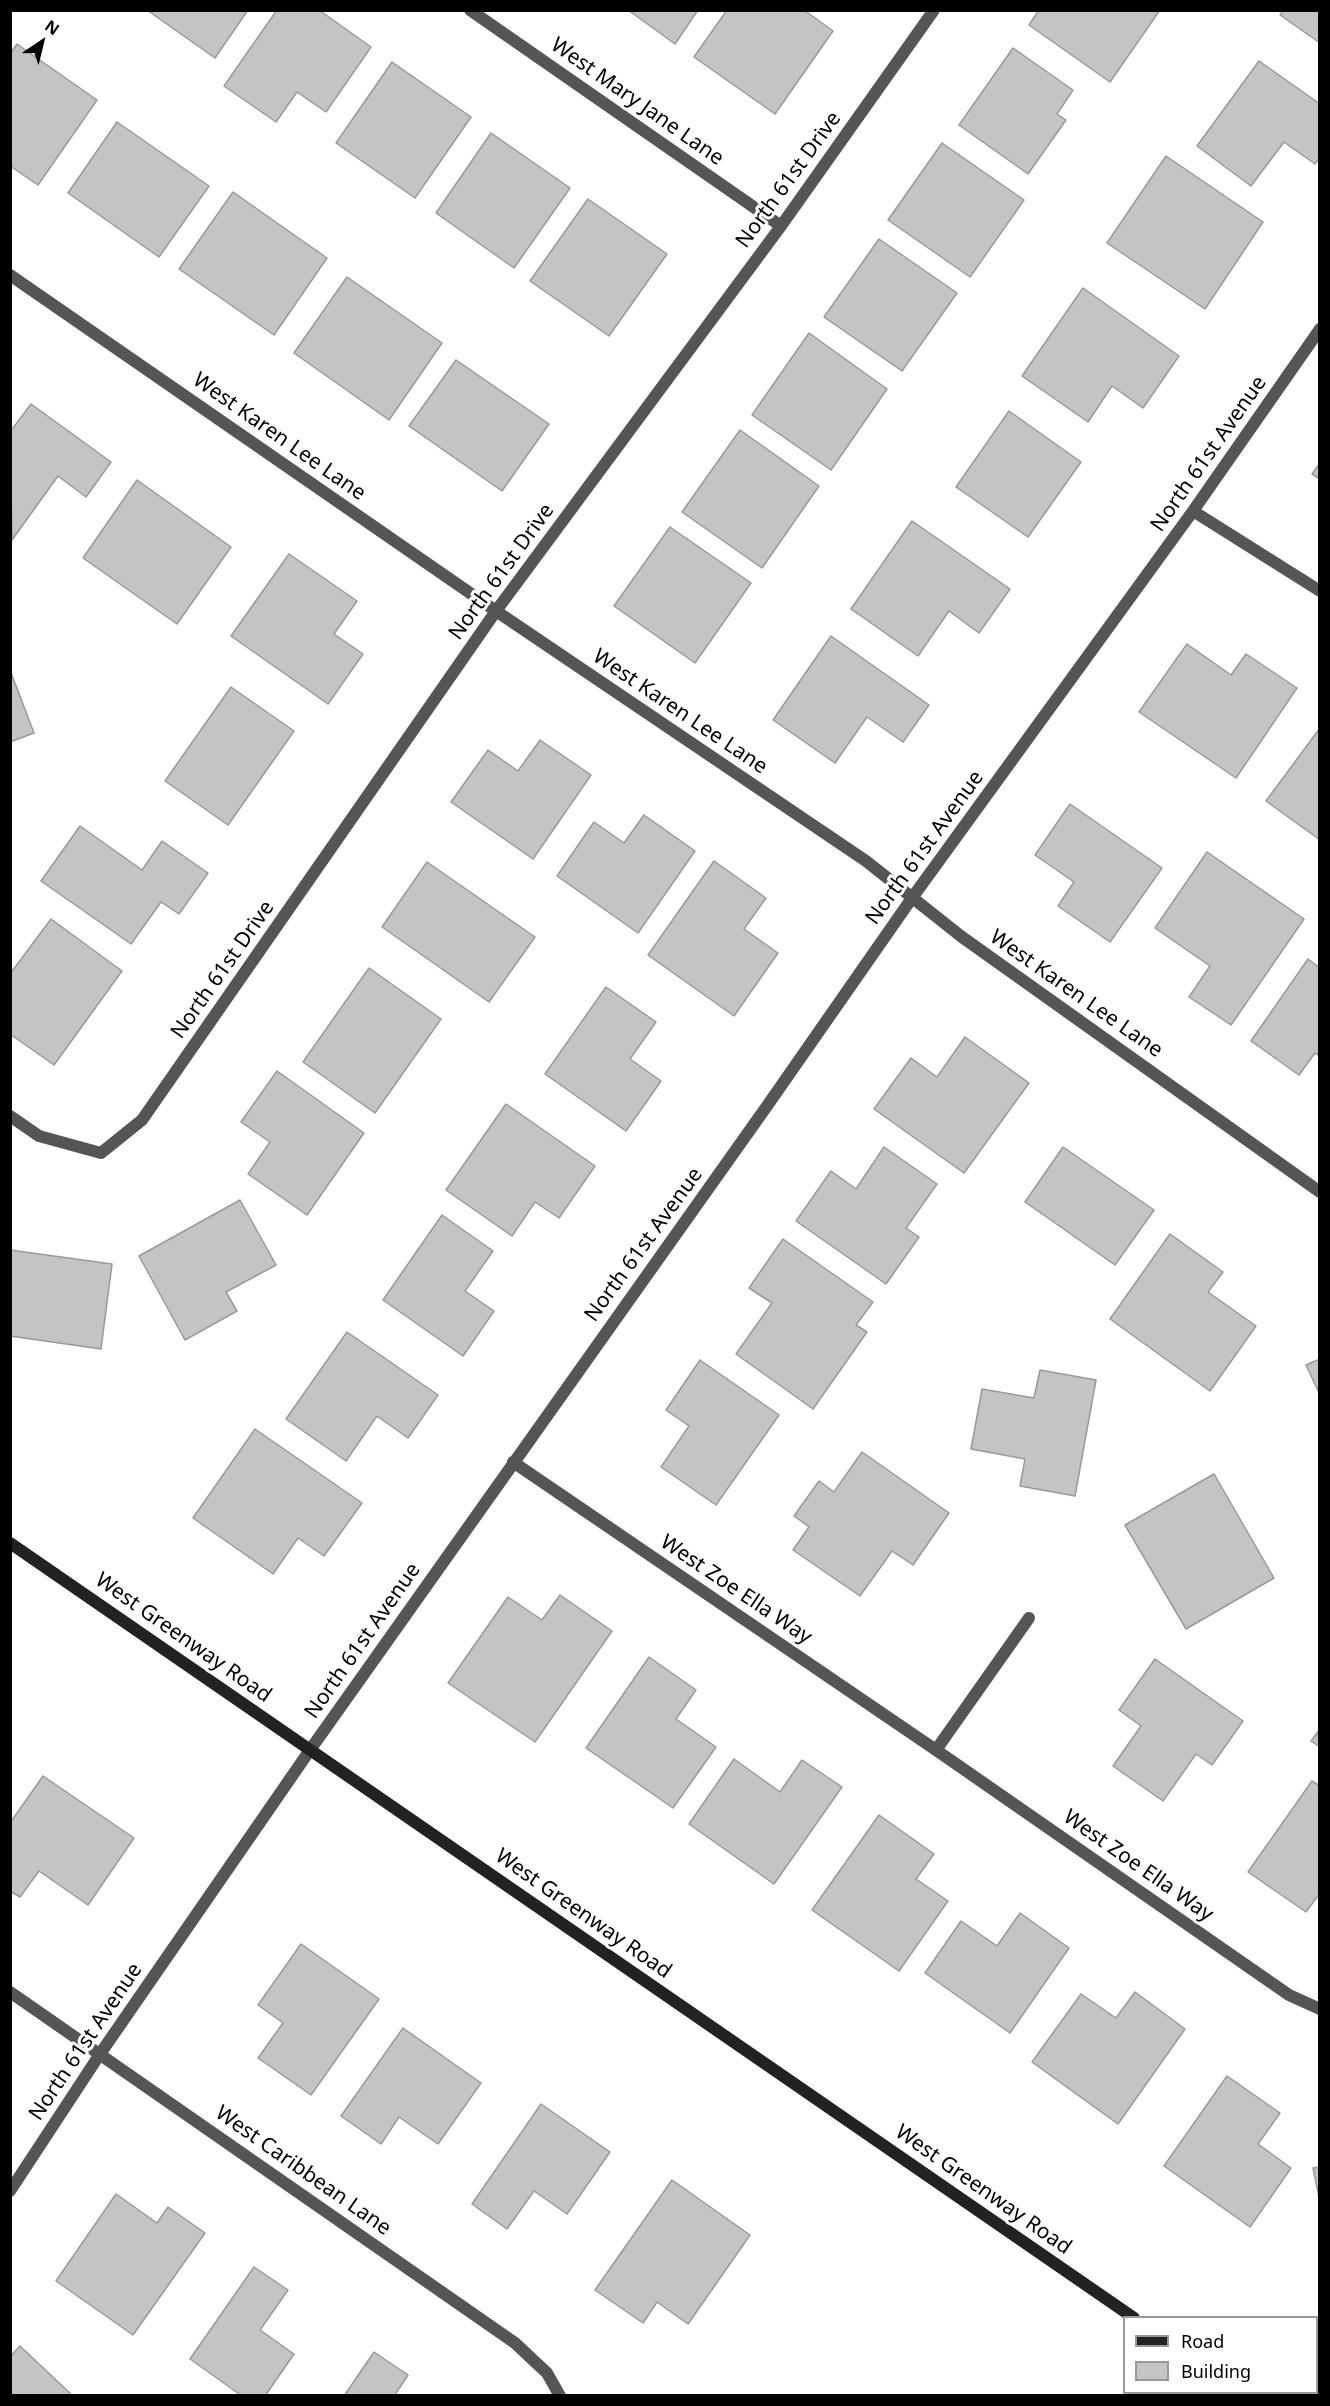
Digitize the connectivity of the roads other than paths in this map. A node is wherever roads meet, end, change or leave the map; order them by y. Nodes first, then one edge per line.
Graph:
1 (470, 10) edge
2 (934, 10) edge
3 (781, 226) junction
4 (10, 275) edge
5 (1320, 329) edge
6 (1193, 511) junction
7 (1320, 591) edge
8 (496, 611) junction
9 (912, 898) junction
10 (10, 1116) edge
11 (1320, 1192) edge
12 (513, 1462) junction
13 (10, 1543) edge
14 (1029, 1618) dead end
15 (310, 1750) junction
16 (936, 1750) junction
17 (10, 1992) edge
18 (1320, 2009) edge
19 (100, 2054) junction
20 (10, 2191) edge
21 (1131, 2316) edge
22 (560, 2396) edge

1 - 3 street, West Mary Jane Lane
2 - 3 street, North 61st Drive
3 - 8 street, North 61st Drive
4 - 8 street, West Karen Lee Lane
5 - 6 street, North 61st Avenue
6 - 7 street
6 - 9 street, North 61st Avenue
8 - 9 street, West Karen Lee Lane
8 - 10 street, North 61st Drive
9 - 11 street, West Karen Lee Lane
9 - 12 street, North 61st Avenue
12 - 15 street, North 61st Avenue
12 - 16 street, West Zoe Ella Way
13 - 15 main road, West Greenway Road
14 - 16 street
15 - 19 street, North 61st Avenue
15 - 21 main road, West Greenway Road
16 - 18 street, West Zoe Ella Way
17 - 19 street, West Caribbean Lane
19 - 20 street, North 61st Avenue
19 - 22 street, West Caribbean Lane

